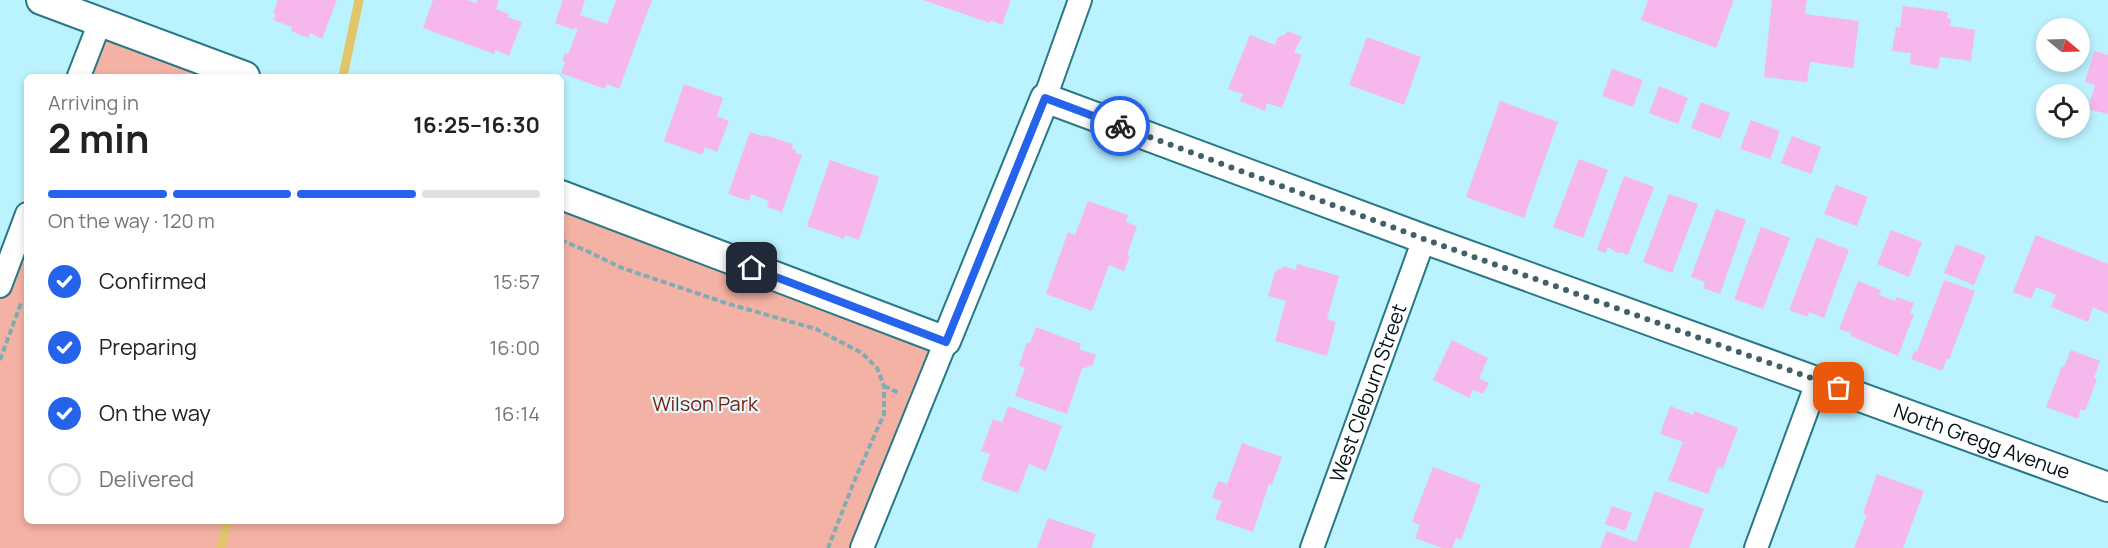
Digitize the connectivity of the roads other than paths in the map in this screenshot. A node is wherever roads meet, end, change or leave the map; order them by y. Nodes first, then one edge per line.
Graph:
1 (41, 0) edge
2 (1080, 0) edge
3 (100, 22) junction
4 (80, 74) edge
5 (240, 74) edge
6 (1045, 98) junction
7 (564, 196) edge
8 (24, 222) edge
9 (1424, 239) junction
10 (0, 286) edge
11 (946, 342) junction
12 (1818, 380) junction
13 (2108, 487) edge
14 (862, 548) edge
15 (1312, 548) edge
16 (1756, 548) edge

1 - 3 street
2 - 6 street
3 - 4 street
3 - 5 street
6 - 9 street, North Gregg Avenue
6 - 11 street
7 - 11 street
8 - 10 street
9 - 12 street, North Gregg Avenue
9 - 15 street, West Cleburn Street
11 - 14 street
12 - 13 street, North Gregg Avenue
12 - 16 street

